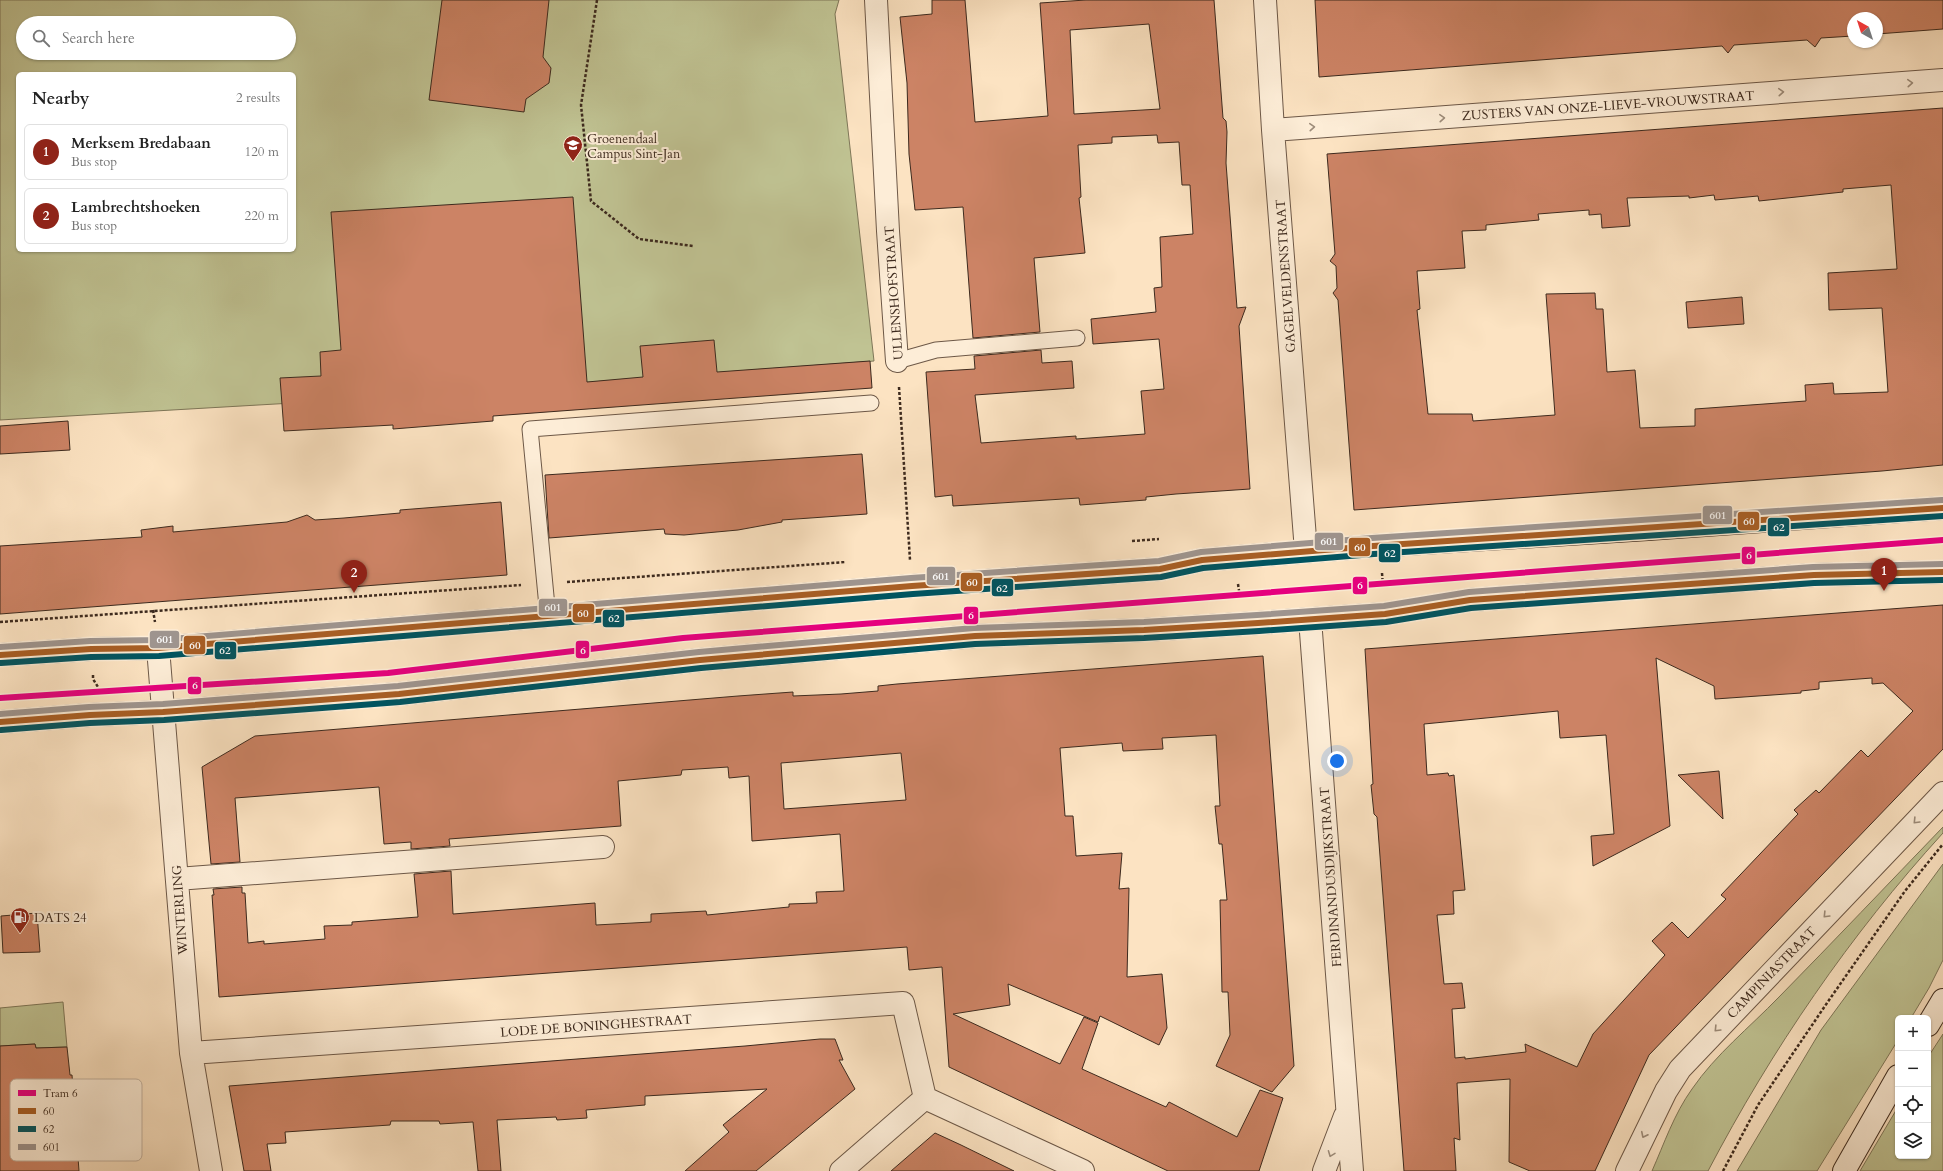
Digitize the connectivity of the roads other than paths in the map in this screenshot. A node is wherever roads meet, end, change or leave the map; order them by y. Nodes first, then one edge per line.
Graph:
1 (876, 0) edge
2 (1265, 0) edge
3 (1943, 80) edge
4 (1273, 130) junction
5 (1077, 338) dead end
6 (897, 361) joint
7 (871, 403) dead end
8 (1943, 508) edge
9 (1306, 551) junction
10 (1943, 572) edge
11 (548, 617) junction
12 (1310, 620) junction
13 (158, 648) junction
14 (0, 655) edge
15 (163, 712) junction
16 (0, 722) edge
17 (1943, 793) edge
18 (603, 847) dead end
19 (177, 879) junction
20 (1943, 1000) edge
21 (1931, 1020) edge
22 (191, 1053) junction
23 (1895, 1081) edge
24 (925, 1098) junction
25 (1347, 1111) junction
26 (211, 1171) edge
27 (841, 1171) edge
28 (1083, 1171) edge
29 (1324, 1171) edge
30 (1352, 1171) edge
31 (1627, 1171) edge
32 (1844, 1171) edge

1 - 6 street, ULLENSHOFSTRAAT
2 - 4 street, GAGELVELDENSTRAAT
4 -> 3 street, ZUSTERS VAN ONZE-LIEVE-VROUWSTRAAT
4 - 9 street, GAGELVELDENSTRAAT
5 - 6 lane
7 - 11 lane
8 - 9 main road
9 - 11 main road
10 - 12 main road
11 - 13 main road
12 - 15 main road
12 - 25 street, FERDINANDUSDIJKSTRAAT
13 - 14 main road
13 - 15 street, WINTERLING
15 - 16 main road
15 - 19 street, WINTERLING
17 -> 31 street, CAMPINIASTRAAT
18 - 19 street
19 - 22 street, WINTERLING
20 - 21 street
22 - 24 street, LODE DE BONINGHESTRAAT
22 - 26 street, WINTERLING
23 - 32 street
24 - 27 street
24 - 28 street
25 -> 29 street, FERDINANDUSDIJKSTRAAT
25 - 30 street, FERDINANDUSDIJKSTRAAT

